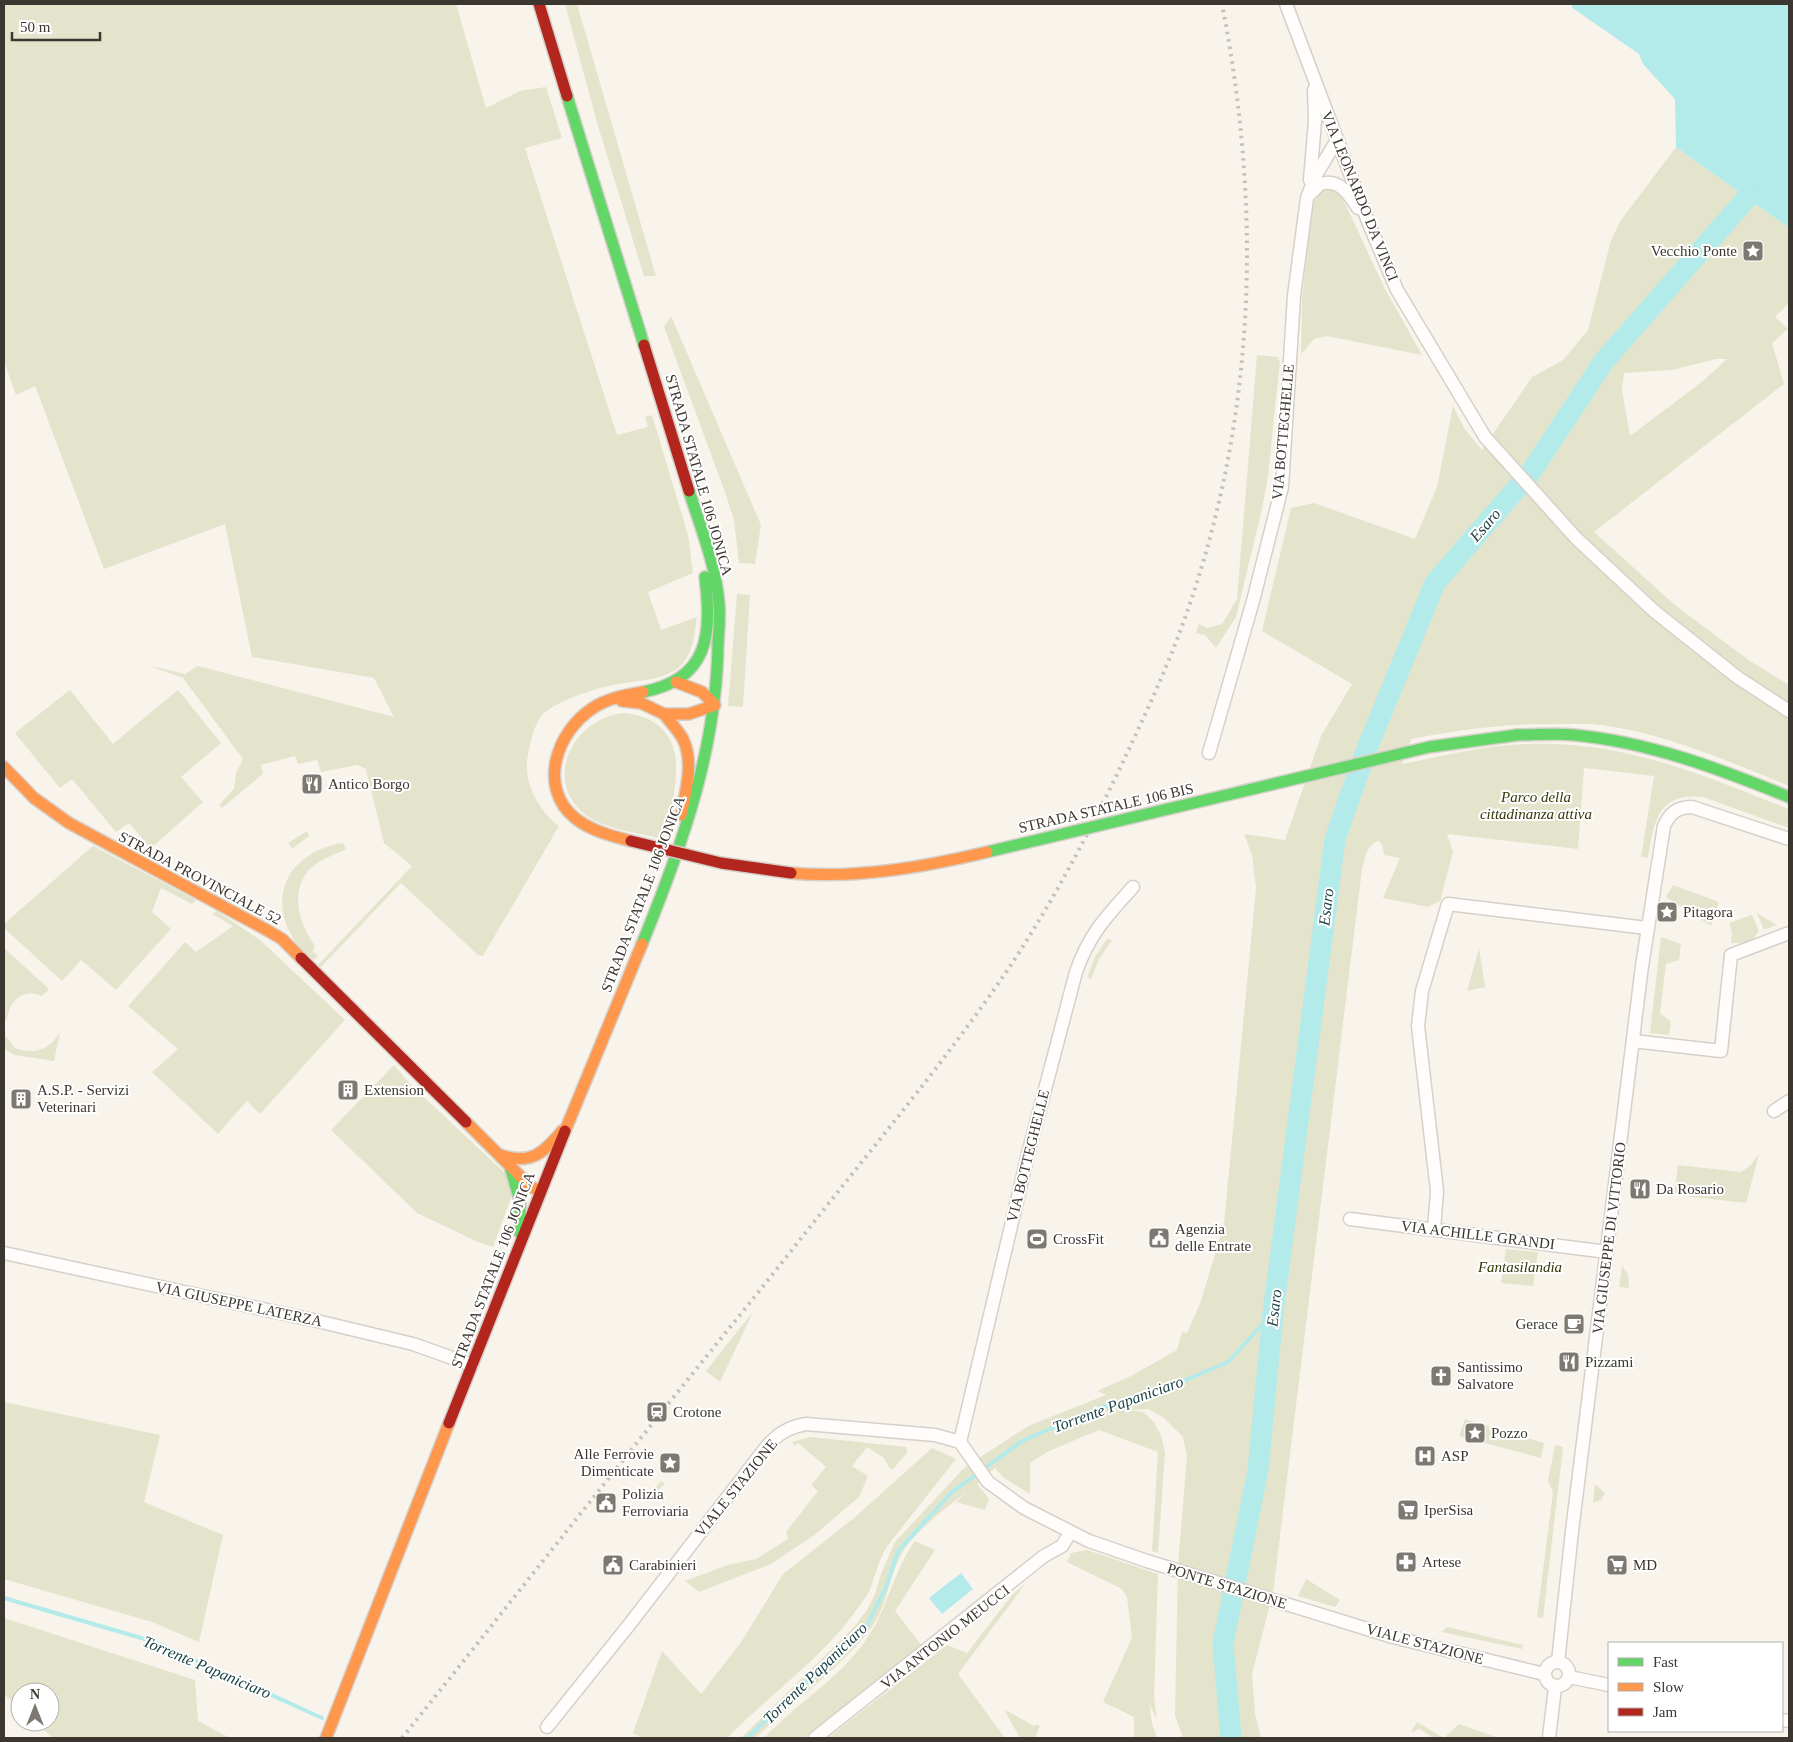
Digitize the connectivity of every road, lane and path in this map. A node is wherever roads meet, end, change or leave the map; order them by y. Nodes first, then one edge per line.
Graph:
1 (539, 4) edge
2 (1286, 4) edge
3 (1310, 68) junction
4 (1337, 140) junction
5 (1307, 198) junction
6 (1369, 224) junction
7 (698, 518) junction
8 (676, 682) junction
9 (610, 699) junction
10 (715, 705) junction
11 (1789, 711) edge
12 (664, 714) junction
13 (1209, 753) dead end
14 (4, 767) edge
15 (1789, 797) edge
16 (1789, 839) edge
17 (1133, 887) dead end
18 (663, 892) junction
19 (1647, 928) junction
20 (1789, 933) edge
21 (1633, 1041) junction
22 (1789, 1101) edge
23 (1774, 1111) dead end
24 (570, 1120) junction
25 (500, 1155) junction
26 (542, 1187) junction
27 (1350, 1219) dead end
28 (1434, 1230) junction
29 (520, 1240) junction
30 (1607, 1252) junction
31 (4, 1253) edge
32 (472, 1365) junction
33 (960, 1442) junction
34 (1070, 1533) junction
35 (1307, 1611) joint
36 (1558, 1662) junction
37 (1544, 1674) junction
38 (1569, 1677) junction
39 (1608, 1685) edge
40 (1555, 1687) junction
41 (546, 1727) dead end
42 (326, 1738) edge
43 (815, 1738) edge
44 (1549, 1738) edge

1 - 7 main road, STRADA STATALE 106 JONICA
2 - 3 street, VIA LEONARDO DA VINCI
3 - 4 street, VIA LEONARDO DA VINCI
3 - 5 street
4 - 5 street, VIA BOTTEGHELLE
4 - 6 street, VIA LEONARDO DA VINCI
5 - 6 street
5 - 13 street, VIA BOTTEGHELLE
6 - 11 street, VIA LEONARDO DA VINCI
7 - 8 main road
7 - 10 main road, STRADA STATALE 106 JONICA
8 - 9 main road, STRADA STATALE 106 BIS
8 - 10 main road
9 - 12 main road
9 - 15 main road, STRADA STATALE 106 BIS, bridge
10 - 12 main road
10 - 18 main road, STRADA STATALE 106 JONICA
12 - 18 main road
14 - 25 main road, STRADA PROVINCIALE 52
16 - 19 street, VIA GIUSEPPE DI VITTORIO
17 - 33 street, VIA BOTTEGHELLE
18 - 24 main road, STRADA STATALE 106 JONICA
19 - 21 street, VIA GIUSEPPE DI VITTORIO
19 - 28 street
20 - 21 street
21 - 30 street, VIA GIUSEPPE DI VITTORIO
22 - 23 street
24 - 25 main road
24 - 26 main road, STRADA STATALE 106 JONICA
25 - 26 main road
25 - 29 main road
26 - 29 main road, STRADA STATALE 106 JONICA
27 - 28 street, VIA ACHILLE GRANDI
28 - 30 street, VIA ACHILLE GRANDI
29 - 32 main road, STRADA STATALE 106 JONICA
30 - 36 street, VIA GIUSEPPE DI VITTORIO
31 - 32 street, VIA GIUSEPPE LATERZA
32 - 42 main road, STRADA STATALE 106 JONICA
33 - 34 street
33 - 41 street, VIALE STAZIONE
34 - 35 street, PONTE STAZIONE
34 - 43 street, VIA ANTONIO MEUCCI
35 - 37 street, VIALE STAZIONE
36 - 37 street
36 - 38 street
37 - 40 street
38 - 39 street
38 - 40 street
40 - 44 street

